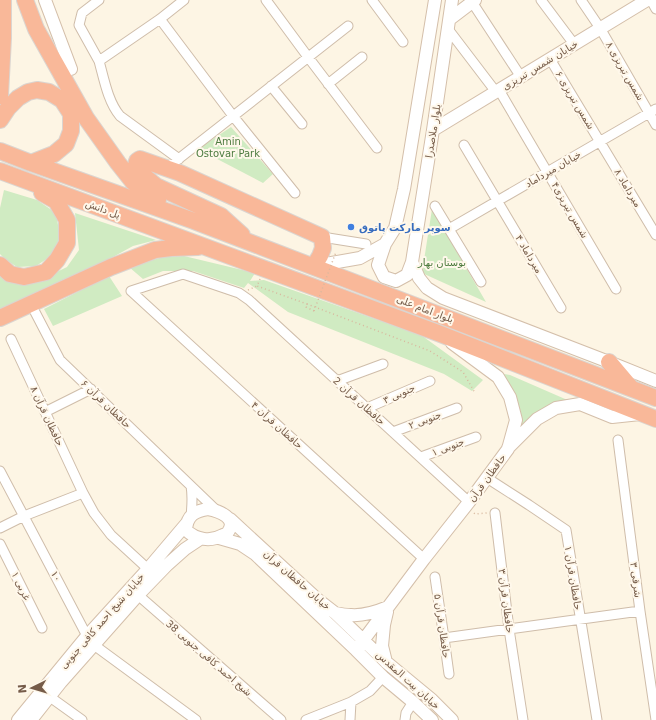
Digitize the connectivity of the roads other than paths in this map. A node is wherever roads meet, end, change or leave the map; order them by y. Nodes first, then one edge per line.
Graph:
1 (3, 0) edge
2 (25, 0) edge
3 (45, 0) edge
4 (99, 0) edge
5 (266, 0) edge
6 (372, 0) edge
7 (435, 0) edge
8 (452, 0) edge
9 (541, 0) edge
10 (581, 0) edge
11 (647, 0) edge
12 (651, 0) edge
13 (181, 1) edge
14 (474, 1) edge
15 (656, 9) edge
16 (160, 18) junction
17 (449, 24) junction
18 (348, 26) dead end
19 (600, 28) junction
20 (403, 42) dead end
21 (574, 44) junction
22 (308, 57) junction
23 (362, 57) dead end
24 (550, 59) junction
25 (99, 61) junction
26 (71, 69) dead end
27 (522, 77) junction
28 (328, 84) junction
29 (271, 86) junction
30 (498, 91) junction
31 (0, 96) edge
32 (652, 111) edge
33 (233, 116) junction
34 (0, 120) edge
35 (302, 124) dead end
36 (656, 125) edge
37 (434, 130) junction
38 (600, 142) junction
39 (464, 144) dead end
40 (377, 148) dead end
41 (0, 151) edge
42 (31, 163) junction
43 (173, 163) junction
44 (547, 172) junction
45 (7, 174) edge
46 (295, 194) dead end
47 (497, 201) junction
48 (435, 206) dead end
49 (194, 221) junction
50 (449, 229) junction
51 (656, 235) edge
52 (322, 237) junction
53 (249, 242) junction
54 (366, 244) dead end
55 (384, 244) junction
56 (205, 247) junction
57 (412, 262) junction
58 (0, 266) edge
59 (314, 266) junction
60 (481, 282) dead end
61 (616, 289) dead end
62 (131, 290) joint
63 (562, 308) dead end
64 (35, 312) dead end
65 (0, 318) edge
66 (438, 332) junction
67 (10, 339) dead end
68 (609, 362) junction
69 (383, 364) dead end
70 (430, 380) dead end
71 (337, 381) junction
72 (656, 381) edge
73 (656, 387) edge
74 (91, 389) junction
75 (632, 389) junction
76 (656, 398) edge
77 (367, 408) junction
78 (457, 408) dead end
79 (45, 412) junction
80 (649, 416) edge
81 (394, 432) junction
82 (476, 437) dead end
83 (618, 440) dead end
84 (508, 449) junction
85 (421, 457) junction
86 (0, 471) edge
87 (487, 478) junction
88 (191, 486) junction
89 (82, 493) junction
90 (468, 504) junction
91 (216, 510) junction
92 (495, 513) road end
93 (24, 516) junction
94 (230, 519) junction
95 (189, 520) junction
96 (0, 528) edge
97 (219, 538) junction
98 (200, 539) junction
99 (0, 544) edge
100 (424, 559) junction
101 (148, 569) junction
102 (435, 577) dead end
103 (138, 595) junction
104 (388, 607) junction
105 (640, 611) junction
106 (335, 613) junction
107 (580, 619) junction
108 (42, 628) dead end
109 (509, 628) junction
110 (444, 638) junction
111 (364, 640) junction
112 (91, 641) junction
113 (356, 650) junction
114 (386, 662) junction
115 (449, 674) dead end
116 (383, 677) junction
117 (50, 697) junction
118 (351, 702) junction
119 (413, 702) junction
120 (18, 720) edge
121 (31, 720) edge
122 (82, 720) edge
123 (196, 720) edge
124 (281, 720) edge
125 (306, 720) edge
126 (350, 720) edge
127 (406, 720) edge
128 (432, 720) edge
129 (452, 720) edge
130 (523, 720) edge
131 (596, 720) edge
132 (656, 720) edge

1 - 31 highway
2 - 49 highway
3 - 26 street
4 - 25 street
5 - 22 street
6 - 20 street
7 - 55 street, بلوار ملاصدرا
8 - 17 street, بلوار ملاصدرا
9 - 21 street
10 - 19 street, شمس تبریزی ۸
11 - 19 street, خیابان شمس تبریزی
12 - 15 street
13 - 16 street
14 - 17 street
14 - 27 street
16 - 25 street
16 - 33 street
17 - 30 street, شمس تیریزی۴
17 - 37 street, بلوار ملاصدرا
18 - 22 street
19 - 21 street, خیابان شمس تبریزی
19 - 32 street, شمس تبریزی ۸
21 - 24 street, خیابان شمس تبریزی
22 - 28 street
22 - 29 street
23 - 28 street
24 - 27 street, خیابان شمس تبریزی
24 - 38 street, شمس تبریزی ۶
25 - 43 street
27 - 30 street, خیابان شمس تبریزی
28 - 40 street
29 - 33 street
29 - 35 street
30 - 37 street, خیابان شمس تبریزی
30 - 44 street, شمس تیریزی۴
32 - 36 street, شمس تبریزی ۸
32 - 38 street, خیابان میرداماد
33 - 43 street
33 - 46 street
34 - 42 highway
37 - 57 street, بلوار ملاصدرا
38 - 44 street, خیابان میرداماد
38 - 51 street, میرداماد ۸
39 - 47 street, میرداماد ۴
41 - 42 highway, پل دانش
42 - 49 highway, پل دانش
43 - 52 highway
43 - 53 highway
44 - 47 street, خیابان میرداماد
44 - 61 street, شمس تیریزی۴
45 - 56 highway, پل دانش
45 - 58 highway
47 - 50 street, خیابان میرداماد
47 - 63 street, میرداماد ۴
48 - 50 street
49 - 53 highway, بلوار امام علی
50 - 60 street
52 - 54 street
52 - 59 highway
53 - 59 highway, بلوار امام علی
55 - 57 street
55 - 59 street
56 - 65 highway
56 - 66 highway, بلوار امام علی
57 - 68 street
59 - 75 highway, بلوار امام علی
62 - 71 street, حافظان قرآن 2
62 - 100 street, حافظان قرآن ۴
64 - 74 street, حافظان قرآن ۶
66 - 80 highway, بلوار امام علی
66 - 84 street, حافظان قرآن
67 - 79 street, حافظان قرآن ۸
68 - 72 street
68 - 75 highway
69 - 71 street
70 - 77 street, جنوبی ۳
71 - 77 street, حافظان قرآن 2
73 - 75 highway
74 - 79 street
74 - 88 street, حافظان قرآن ۶
75 - 76 highway, بلوار امام علی
77 - 81 street, حافظان قرآن 2
78 - 81 street, جنوبی ۲
79 - 89 street, حافظان قرآن ۸
80 - 84 street
81 - 85 street, حافظان قرآن 2
82 - 85 street, جنوبی ۱
83 - 105 street, ۳ شرقی
84 - 87 street, حافظان قرآن
85 - 90 street, حافظان قرآن 2
86 - 93 street, ۱۰
87 - 90 street, حافظان قرآن
87 - 107 street, حافظان قرآن ۱
88 - 91 street, حافظان قرآن ۶
88 - 95 street
89 - 93 street
89 - 101 street, حافظان قرآن ۸
90 - 100 street, حافظان قرآن
91 - 94 street
91 - 95 street
92 - 109 street, حافظان قرآن ۳
93 - 96 street
93 - 112 street, ۱۰
94 - 97 street
94 - 106 street, خیابان حافظان قرآن
95 - 98 street
95 - 101 street, خیابان شیخ احمد کافی جنوبی
97 - 98 street
97 - 113 street, خیابان حافظان قرآن
98 - 103 street, خیابان شیخ احمد کافی جنوبی
99 - 108 street, ۱ غربی
100 - 104 street, حافظان قرآن
101 - 112 street, خیابان شیخ احمد کافی جنوبی
102 - 110 street, حافظان قرآن ۵
103 - 112 street, خیابان شیخ احمد کافی جنوبی
103 - 124 street, شیخ احمد کافی جنوبی 38
104 - 106 street
104 - 111 street, حافظان قرآن
104 - 114 street, حافظان قرآن
105 - 107 street
105 - 132 street, ۳ شرقی
106 - 111 street, خیابان حافظان قرآن
107 - 109 street
107 - 131 street, حافظان قرآن ۱
109 - 110 street
109 - 130 street, حافظان قرآن ۳
110 - 115 street, حافظان قرآن ۵
111 - 113 street, حافظان قرآن
111 - 114 street, خیابان بیت المقدس
112 - 117 street, خیابان شیخ احمد کافی جنوبی
112 - 120 street, خیابان شیخ احمد کافی جنوبی
112 - 123 street
113 - 116 street, خیابان بیت المقدس
114 - 129 street, خیابان بیت المقدس
116 - 118 street
116 - 119 street, خیابان بیت المقدس
117 - 121 street, خیابان شیخ احمد کافی جنوبی
117 - 122 street
118 - 125 street
118 - 126 street
119 - 127 street
119 - 128 street, خیابان بیت المقدس

